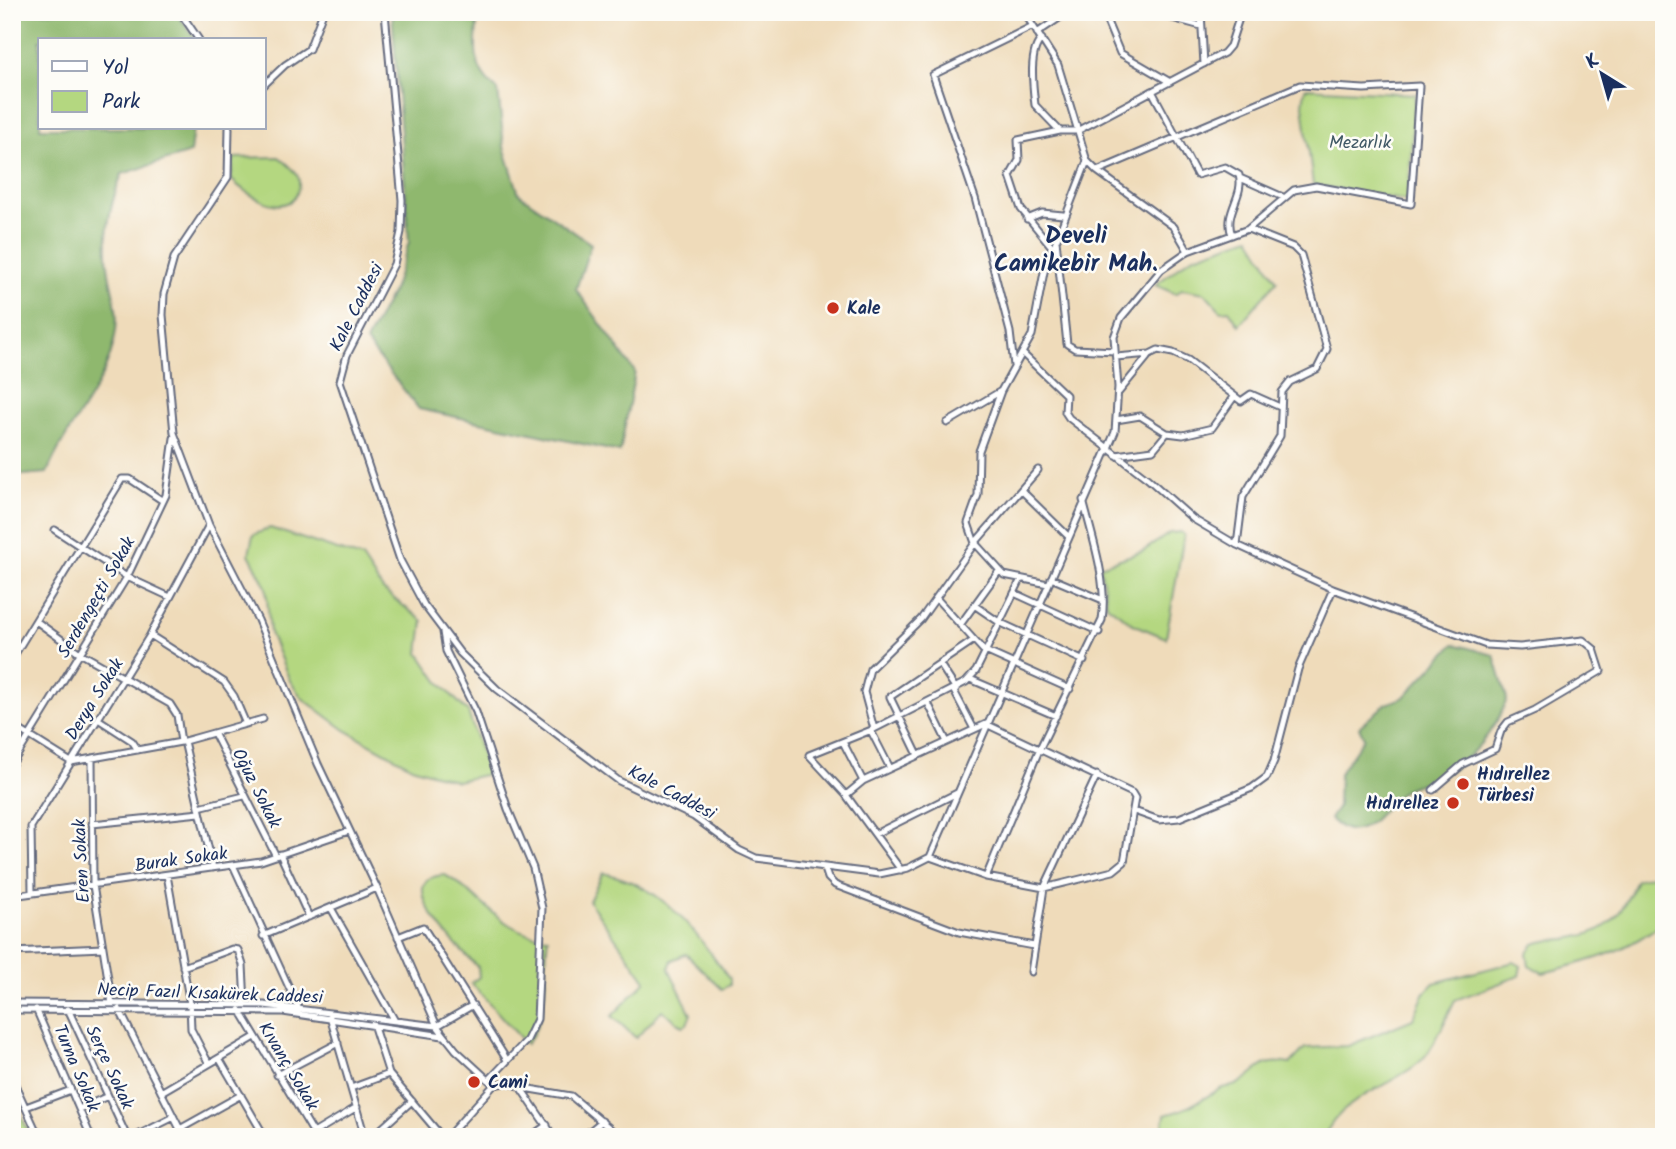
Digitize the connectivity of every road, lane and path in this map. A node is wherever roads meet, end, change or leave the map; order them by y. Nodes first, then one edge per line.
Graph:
1 (180, 12) edge
2 (323, 12) edge
3 (385, 12) edge
4 (1024, 12) edge
5 (1068, 12) edge
6 (1103, 12) edge
7 (1150, 12) edge
8 (1201, 12) edge
9 (1241, 12) edge
10 (1033, 26) junction
11 (1201, 26) junction
12 (1037, 33) junction
13 (199, 38) edge
14 (1042, 39) junction
15 (1204, 64) junction
16 (1170, 82) junction
17 (266, 83) edge
18 (1152, 91) junction
19 (230, 130) edge
20 (1060, 131) junction
21 (1077, 131) junction
22 (1179, 137) junction
23 (1087, 161) junction
24 (1097, 172) junction
25 (1240, 178) junction
26 (1283, 197) junction
27 (1063, 215) junction
28 (1027, 219) junction
29 (1248, 229) junction
30 (1233, 234) junction
31 (1056, 237) junction
32 (1052, 247) junction
33 (1188, 251) junction
34 (1023, 354) junction
35 (1116, 354) junction
36 (1150, 354) junction
37 (1014, 366) junction
38 (1001, 391) junction
39 (1118, 393) junction
40 (1234, 397) junction
41 (1280, 407) junction
42 (1116, 419) junction
43 (947, 424) dead end
44 (174, 433) junction
45 (1167, 433) junction
46 (1107, 449) junction
47 (1115, 455) junction
48 (1038, 470) dead end
49 (1022, 491) junction
50 (1083, 500) junction
51 (163, 502) junction
52 (209, 525) junction
53 (55, 530) dead end
54 (1068, 536) junction
55 (975, 543) junction
56 (1237, 546) junction
57 (83, 547) junction
58 (999, 571) junction
59 (127, 577) junction
60 (1021, 579) junction
61 (1050, 581) junction
62 (1333, 589) junction
63 (1014, 593) junction
64 (170, 597) junction
65 (936, 597) junction
66 (1103, 600) junction
67 (974, 605) junction
68 (1040, 605) junction
69 (36, 621) junction
70 (999, 622) junction
71 (960, 625) junction
72 (443, 632) junction
73 (1099, 632) junction
74 (150, 635) junction
75 (1027, 635) junction
76 (974, 640) junction
77 (983, 650) junction
78 (80, 653) junction
79 (12, 659) edge
80 (1084, 662) junction
81 (1015, 664) junction
82 (941, 666) junction
83 (124, 676) junction
84 (970, 679) junction
85 (1070, 689) junction
86 (955, 690) junction
87 (1002, 693) junction
88 (928, 703) junction
89 (1056, 716) junction
90 (898, 718) junction
91 (98, 719) junction
92 (264, 719) dead end
93 (246, 724) junction
94 (986, 724) junction
95 (12, 725) edge
96 (974, 729) junction
97 (872, 730) junction
98 (214, 733) junction
99 (28, 737) junction
100 (183, 742) junction
101 (843, 742) junction
102 (947, 742) junction
103 (1040, 748) junction
104 (138, 750) junction
105 (918, 755) junction
106 (92, 758) junction
107 (71, 762) junction
108 (12, 764) edge
109 (890, 768) junction
110 (1097, 775) junction
111 (863, 781) junction
112 (1433, 790) dead end
113 (957, 793) junction
114 (846, 795) junction
115 (244, 796) junction
116 (199, 810) junction
117 (1134, 811) junction
118 (92, 824) junction
119 (349, 831) junction
120 (875, 834) junction
121 (278, 855) junction
122 (930, 857) junction
123 (233, 865) junction
124 (213, 868) junction
125 (825, 869) junction
126 (901, 870) junction
127 (167, 875) junction
128 (986, 877) junction
129 (93, 885) junction
130 (377, 888) junction
131 (1044, 888) junction
132 (33, 892) junction
133 (12, 896) edge
134 (331, 908) junction
135 (309, 917) junction
136 (264, 936) junction
137 (398, 937) junction
138 (1034, 946) junction
139 (103, 948) junction
140 (12, 951) edge
141 (183, 967) junction
142 (1031, 972) dead end
143 (12, 1003) edge
144 (112, 1004) junction
145 (245, 1004) junction
146 (472, 1006) junction
147 (190, 1007) junction
148 (298, 1007) junction
149 (36, 1009) junction
150 (68, 1009) junction
151 (119, 1009) junction
152 (12, 1010) edge
153 (240, 1010) junction
154 (330, 1017) junction
155 (395, 1021) junction
156 (373, 1024) junction
157 (437, 1026) junction
158 (443, 1036) junction
159 (255, 1037) junction
160 (338, 1043) junction
161 (219, 1058) junction
162 (507, 1060) junction
163 (209, 1064) junction
164 (389, 1074) junction
165 (277, 1075) junction
166 (12, 1080) edge
167 (491, 1082) junction
168 (519, 1087) junction
169 (351, 1088) junction
170 (71, 1090) junction
171 (161, 1092) junction
172 (241, 1095) junction
173 (108, 1096) junction
174 (412, 1101) junction
175 (26, 1107) junction
176 (357, 1107) junction
177 (79, 1109) junction
178 (174, 1117) junction
179 (602, 1121) junction
180 (547, 1125) junction
181 (180, 1129) junction
182 (380, 1130) junction
183 (315, 1135) edge
184 (39, 1137) edge
185 (91, 1137) edge
186 (127, 1137) edge
187 (134, 1137) edge
188 (184, 1137) edge
189 (265, 1137) edge
190 (307, 1137) edge
191 (365, 1137) edge
192 (372, 1137) edge
193 (386, 1137) edge
194 (445, 1137) edge
195 (530, 1137) edge
196 (554, 1137) edge
197 (583, 1137) edge
198 (620, 1137) edge

1 - 13 street
2 - 17 street
3 - 72 street, Kale Caddesi
4 - 10 street
5 - 12 street
6 - 16 street
7 - 11 street
8 - 11 street
9 - 15 street
10 - 12 street
10 - 37 street
11 - 15 street
12 - 14 street
14 - 20 street
14 - 21 street
15 - 16 street
16 - 18 street
18 - 21 street
18 - 22 street
19 - 44 street
20 - 21 street
20 - 28 street
21 - 23 street
22 - 24 street
22 - 25 street
22 - 26 street
23 - 24 street
23 - 27 street
24 - 33 street
25 - 26 street
25 - 30 street
26 - 29 street
27 - 28 street
27 - 31 street
28 - 32 street
29 - 30 street
29 - 41 street
30 - 33 street
31 - 32 street
31 - 35 street
32 - 34 street
33 - 35 street
34 - 37 street
34 - 46 street
35 - 36 street
35 - 39 street
36 - 39 street
36 - 40 street
37 - 38 street
38 - 43 street
38 - 55 street
39 - 42 street
40 - 41 street
40 - 45 street
41 - 56 street
42 - 45 street
42 - 46 street
44 - 51 street, Serdengeçti Sokak
44 - 52 street
45 - 47 street
46 - 47 street
46 - 50 street
47 - 56 street
48 - 49 street
49 - 54 street
49 - 55 street
50 - 54 street
50 - 66 street
51 - 57 street
51 - 59 street, Serdengeçti Sokak
52 - 64 street, Derya Sokak
52 - 119 street
53 - 57 street
54 - 61 street
55 - 58 street
55 - 65 street
56 - 62 street
57 - 59 street
57 - 69 street
58 - 60 street
58 - 67 street
59 - 64 street
59 - 78 street, Serdengeçti Sokak
60 - 61 street
60 - 63 street
61 - 66 street
61 - 68 street
62 - 112 street
62 - 117 street
63 - 68 street
63 - 70 street
64 - 74 street, Derya Sokak
65 - 71 street
65 - 97 street
66 - 73 street
67 - 70 street
67 - 71 street
68 - 73 street
68 - 75 street
69 - 78 street
69 - 79 street
70 - 75 street
70 - 77 street
71 - 76 street
72 - 125 street, Kale Caddesi
72 - 162 street
73 - 80 street
74 - 83 street, Derya Sokak
74 - 93 street
75 - 80 street
75 - 81 street
76 - 77 street
76 - 82 street
77 - 81 street
77 - 84 street
78 - 83 street
78 - 99 street, Serdengeçti Sokak
80 - 85 street
81 - 85 street
81 - 87 street
82 - 86 street
82 - 90 street
83 - 91 street, Derya Sokak
83 - 100 street
84 - 86 street
84 - 87 street
85 - 89 street
86 - 88 street
86 - 96 street
87 - 89 street
87 - 94 street
88 - 90 street
88 - 102 street
89 - 103 street
90 - 97 street
90 - 105 street
91 - 104 street
91 - 107 street, Derya Sokak
92 - 93 street
93 - 98 street
94 - 96 street
94 - 103 street
94 - 113 street
95 - 99 street
96 - 102 street
97 - 101 street
97 - 109 street
98 - 100 street
98 - 115 street, Oğuz Sokak
99 - 107 street
99 - 108 street, Serdengeçti Sokak
100 - 104 street
100 - 116 street
101 - 111 street
101 - 114 street
102 - 105 street
103 - 110 street
103 - 128 street
104 - 106 street
105 - 109 street
106 - 107 street
106 - 118 street, Eren Sokak
107 - 132 street, Derya Sokak
109 - 111 street
110 - 117 street
110 - 131 street
111 - 114 street
113 - 120 street
113 - 122 street
114 - 120 street
115 - 116 street
115 - 121 street, Oğuz Sokak
116 - 118 street
116 - 124 street
117 - 131 street
118 - 129 street, Eren Sokak
119 - 121 street, Burak Sokak
119 - 130 street
120 - 126 street
121 - 123 street, Burak Sokak
121 - 135 street, Oğuz Sokak
122 - 126 street, Kale Caddesi
122 - 128 street
123 - 124 street, Burak Sokak
123 - 136 street
124 - 127 street, Burak Sokak
125 - 126 street, Kale Caddesi
125 - 138 street
127 - 129 street, Burak Sokak
127 - 141 street
128 - 131 street
129 - 132 street, Burak Sokak
129 - 139 street, Eren Sokak
130 - 134 street
130 - 137 street
131 - 138 street
132 - 133 street, Burak Sokak
134 - 135 street
134 - 155 street
135 - 136 street
136 - 148 street
137 - 146 street
137 - 157 street
138 - 142 street
139 - 140 street
139 - 144 street, Eren Sokak
141 - 145 street
141 - 147 street
143 - 144 street, Necip Fazıl Kısakürek Caddesi
144 - 147 street, Necip Fazıl Kısakürek Caddesi
145 - 147 street, Necip Fazıl Kısakürek Caddesi
145 - 148 street, Necip Fazıl Kısakürek Caddesi
146 - 157 street
146 - 162 street
147 - 151 street, Necip Fazıl Kısakürek Caddesi
147 - 153 street, Necip Fazıl Kısakürek Caddesi
147 - 163 street
148 - 155 street, Necip Fazıl Kısakürek Caddesi
149 - 150 street, Necip Fazıl Kısakürek Caddesi
149 - 152 street, Necip Fazıl Kısakürek Caddesi
149 - 170 street, Turna Sokak
150 - 151 street, Necip Fazıl Kısakürek Caddesi
150 - 173 street, Serçe Sokak
151 - 171 street
153 - 154 street, Necip Fazıl Kısakürek Caddesi
153 - 159 street, Kıvanç Sokak
154 - 156 street, Necip Fazıl Kısakürek Caddesi
154 - 160 street
155 - 157 street, Necip Fazıl Kısakürek Caddesi
156 - 158 street, Necip Fazıl Kısakürek Caddesi
156 - 164 street
157 - 158 street
158 - 167 street
159 - 161 street
159 - 165 street, Kıvanç Sokak
160 - 165 street
160 - 169 street
161 - 163 street
161 - 172 street
162 - 167 street
163 - 171 street
164 - 169 street
164 - 174 street
165 - 183 street, Kıvanç Sokak
166 - 175 street
167 - 168 street
167 - 194 street
168 - 179 street
168 - 180 street
169 - 176 street
170 - 175 street
170 - 177 street, Turna Sokak
171 - 178 street
172 - 181 street
172 - 189 street
173 - 177 street
173 - 186 street, Serçe Sokak
174 - 182 street
174 - 194 street
175 - 184 street
176 - 183 street
176 - 191 street
177 - 185 street, Turna Sokak
178 - 181 street
178 - 187 street
179 - 197 street
179 - 198 street
180 - 195 street
180 - 196 street
181 - 188 street
182 - 192 street
182 - 193 street
183 - 190 street

